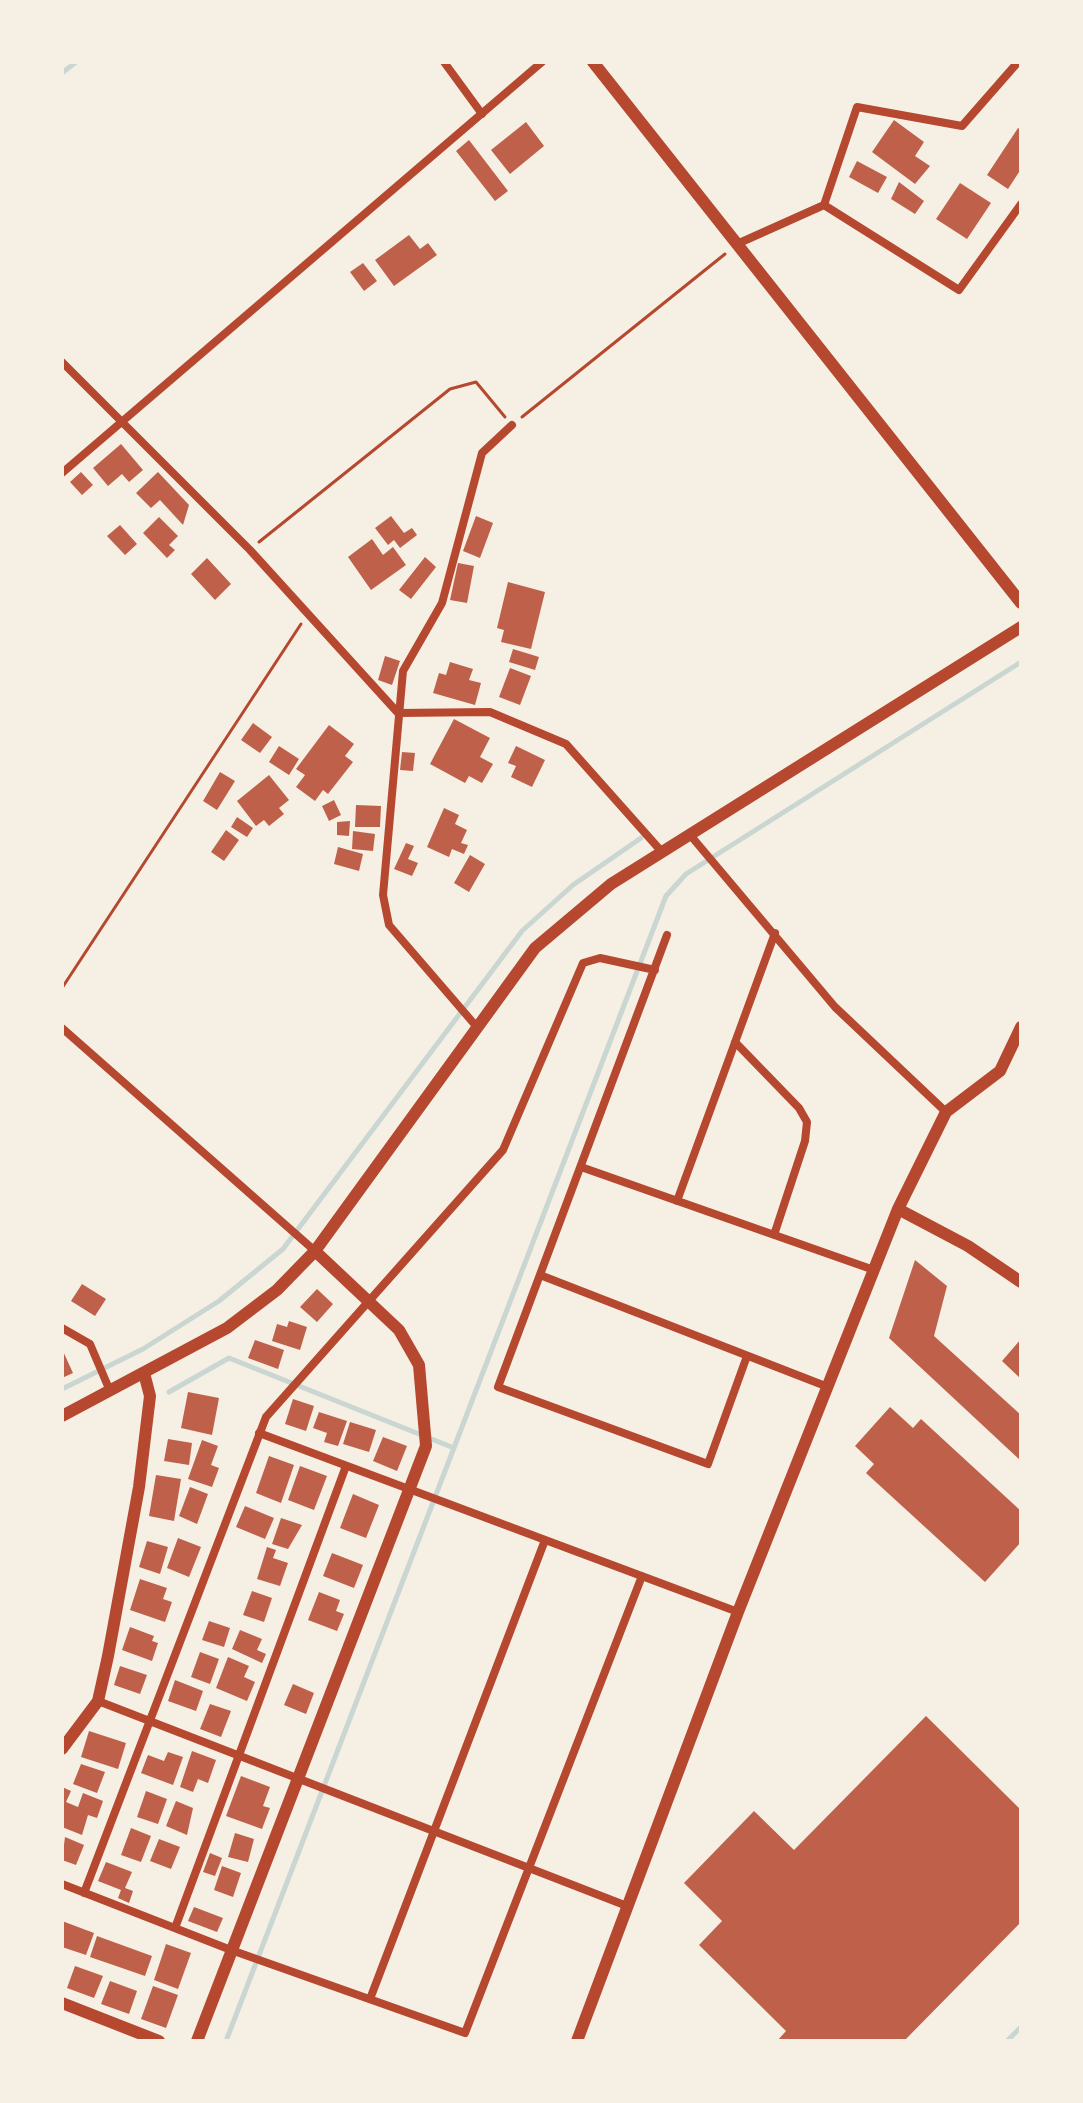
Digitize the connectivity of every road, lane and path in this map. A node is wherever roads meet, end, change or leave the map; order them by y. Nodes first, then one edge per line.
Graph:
1 (444, 62) edge
2 (542, 62) edge
3 (593, 62) edge
4 (1018, 62) edge
5 (482, 114) junction
6 (1021, 204) edge
7 (824, 205) junction
8 (737, 244) junction
9 (62, 362) edge
10 (123, 422) junction
11 (512, 425) junction
12 (62, 473) edge
13 (250, 550) junction
14 (1021, 603) edge
15 (308, 614) junction
16 (1021, 627) edge
17 (398, 713) junction
18 (691, 836) junction
19 (662, 852) junction
20 (775, 933) junction
21 (667, 935) dead end
22 (655, 970) junction
23 (62, 988) edge
24 (476, 1026) junction
25 (1021, 1027) edge
26 (62, 1028) edge
27 (735, 1042) junction
28 (946, 1112) junction
29 (581, 1167) junction
30 (677, 1201) junction
31 (898, 1209) junction
32 (774, 1235) junction
33 (315, 1251) junction
34 (874, 1270) junction
35 (540, 1275) junction
36 (1021, 1282) edge
37 (369, 1299) junction
38 (62, 1328) edge
39 (747, 1356) junction
40 (144, 1373) junction
41 (828, 1387) junction
42 (110, 1391) junction
43 (62, 1416) edge
44 (259, 1433) junction
45 (346, 1466) junction
46 (409, 1490) junction
47 (545, 1540) junction
48 (642, 1576) junction
49 (738, 1612) junction
50 (98, 1701) junction
51 (149, 1720) junction
52 (62, 1749) edge
53 (238, 1753) junction
54 (298, 1778) junction
55 (433, 1830) junction
56 (531, 1868) junction
57 (62, 1884) edge
58 (84, 1893) junction
59 (627, 1906) junction
60 (175, 1928) junction
61 (231, 1950) junction
62 (370, 1999) junction
63 (62, 2003) edge
64 (159, 2041) edge
65 (197, 2041) edge
66 (577, 2041) edge

1 - 5 street
2 - 5 street
3 - 8 street
4 - 7 street
5 - 10 street
6 - 7 street
7 - 8 street
8 - 11 path
8 - 14 street
9 - 10 street
10 - 12 street
10 - 13 street
11 - 13 path
11 - 17 street
13 - 15 street
15 - 17 street
15 - 23 path
16 - 18 street
17 - 19 street
17 - 24 street
18 - 19 street
18 - 20 street
19 - 24 street
20 - 27 street
20 - 28 street
21 - 22 street
22 - 29 street
22 - 37 street
24 - 33 street
25 - 28 street
26 - 33 street
27 - 30 street
27 - 32 street
28 - 31 street
29 - 30 street
29 - 35 street
30 - 32 street
31 - 34 street
31 - 36 street
32 - 34 street
33 - 37 street
33 - 40 street
34 - 41 street
35 - 39 street
35 - 39 street
37 - 44 street
37 - 46 street
38 - 42 street
39 - 41 street
40 - 42 street
40 - 50 street
41 - 49 street
42 - 43 street
44 - 45 street
44 - 51 street
45 - 46 street
45 - 53 street
46 - 47 street
46 - 54 street
47 - 48 street
47 - 55 street
48 - 49 street
48 - 56 street
49 - 59 street
50 - 51 street
50 - 52 street
51 - 53 street
51 - 58 street
53 - 54 street
53 - 60 street
54 - 55 street
54 - 61 street
55 - 56 street
55 - 62 street
56 - 59 street
56 - 62 street
57 - 58 street
58 - 60 street
59 - 66 street
60 - 61 street
61 - 62 street
61 - 65 street
63 - 64 street

